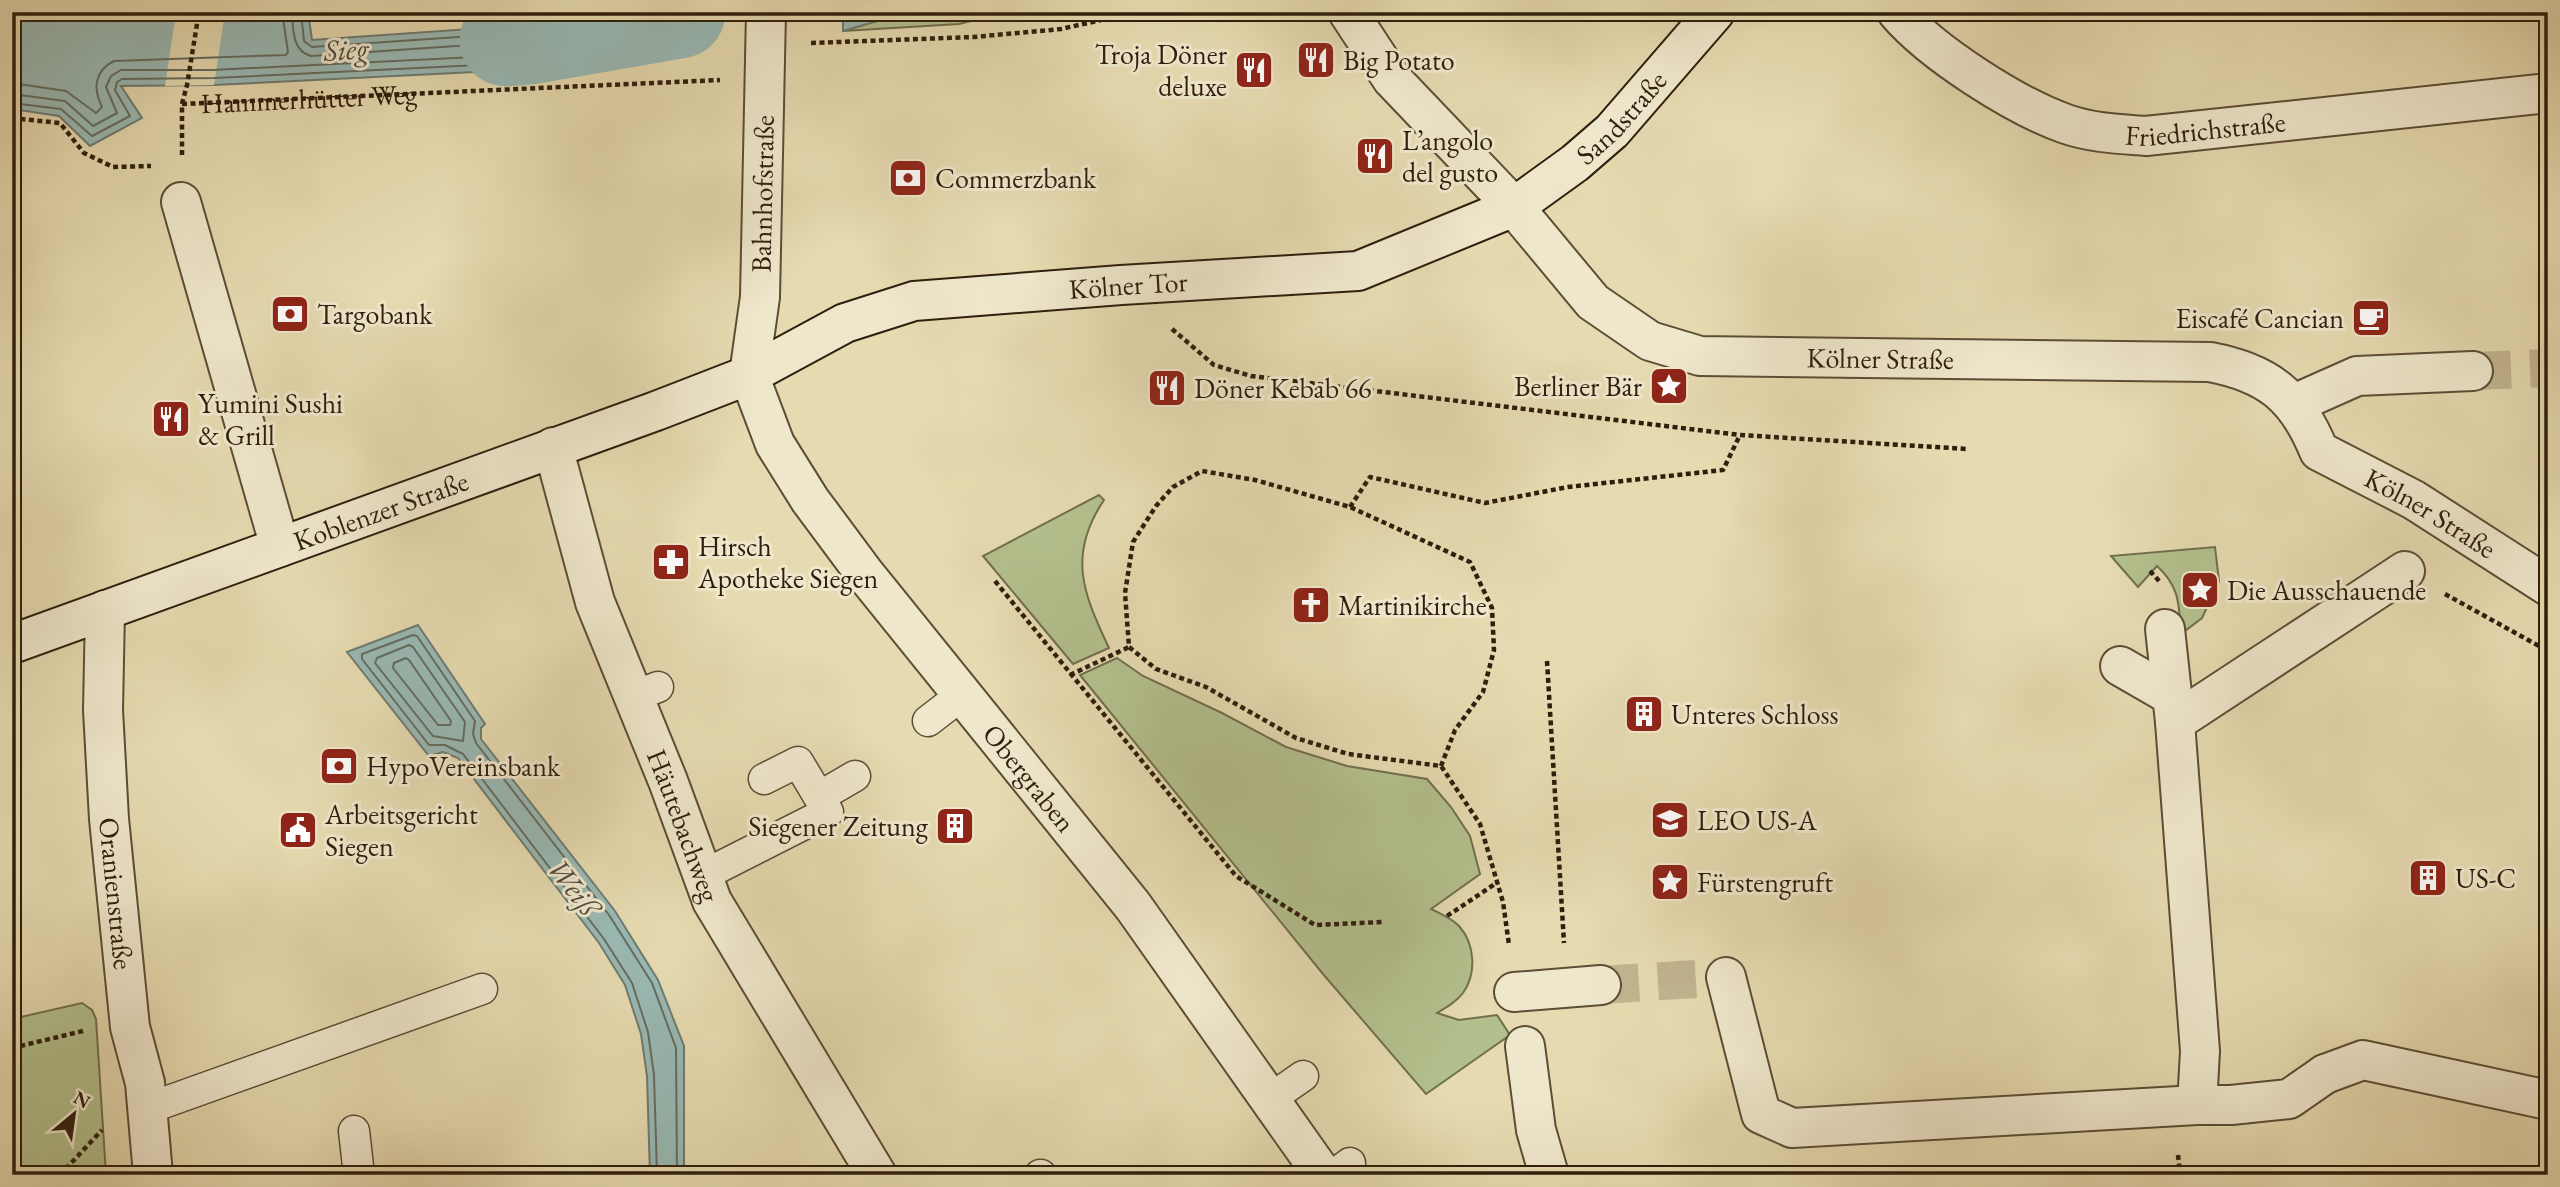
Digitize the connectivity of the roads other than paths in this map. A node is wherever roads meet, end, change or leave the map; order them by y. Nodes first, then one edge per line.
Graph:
1 (1348, 12) edge
2 (1715, 12) edge
3 (1897, 12) edge
4 (766, 41) edge
5 (2548, 93) edge
6 (182, 183) road end
7 (1514, 207) junction
8 (2473, 371) tunnel mouth
9 (749, 375) junction
10 (2294, 404) junction
11 (553, 447) junction
12 (279, 547) junction
13 (2405, 571) road end
14 (2548, 586) edge
15 (105, 610) junction
16 (2165, 629) dead end
17 (12, 644) edge
18 (2120, 666) dead end
19 (963, 694) junction
20 (2173, 709) junction
21 (929, 720) dead end
22 (855, 776) dead end
23 (764, 779) dead end
24 (819, 797) junction
25 (702, 876) junction
26 (1726, 977) dead end
27 (1601, 985) tunnel mouth
28 (482, 989) dead end
29 (1514, 992) road end
30 (1525, 1046) dead end
31 (1303, 1076) dead end
32 (1270, 1098) junction
33 (2548, 1100) edge
34 (2197, 1105) junction
35 (149, 1108) junction
36 (354, 1131) dead end
37 (1336, 1171) edge
38 (153, 1175) edge
39 (359, 1175) edge
40 (877, 1175) edge
41 (1549, 1175) edge

1 - 7 street, Kölner Straße
2 - 7 street, Sandstraße
3 - 5 street, Friedrichstraße
4 - 9 street, Bahnhofstraße
6 - 12 street
7 - 9 street, Kölner Tor
7 - 10 street, Kölner Straße
8 - 10 street
9 - 11 street, Koblenzer Straße
9 - 19 street, Obergraben
10 - 14 street, Kölner Straße
11 - 12 street, Koblenzer Straße
11 - 25 street, Häutebachweg
12 - 15 street, Koblenzer Straße
13 - 20 street
15 - 17 street, Koblenzer Straße
15 - 35 street, Oranienstraße
16 - 20 street
18 - 20 street
19 - 21 lane
19 - 32 street, Obergraben
20 - 34 street
22 - 24 lane
23 - 24 lane
24 - 25 lane
25 - 40 street, Häutebachweg
26 - 34 street
27 - 29 street
28 - 35 lane
30 - 41 street
31 - 32 lane
32 - 37 street, Obergraben
33 - 34 street
35 - 38 street, Oranienstraße
36 - 39 lane

